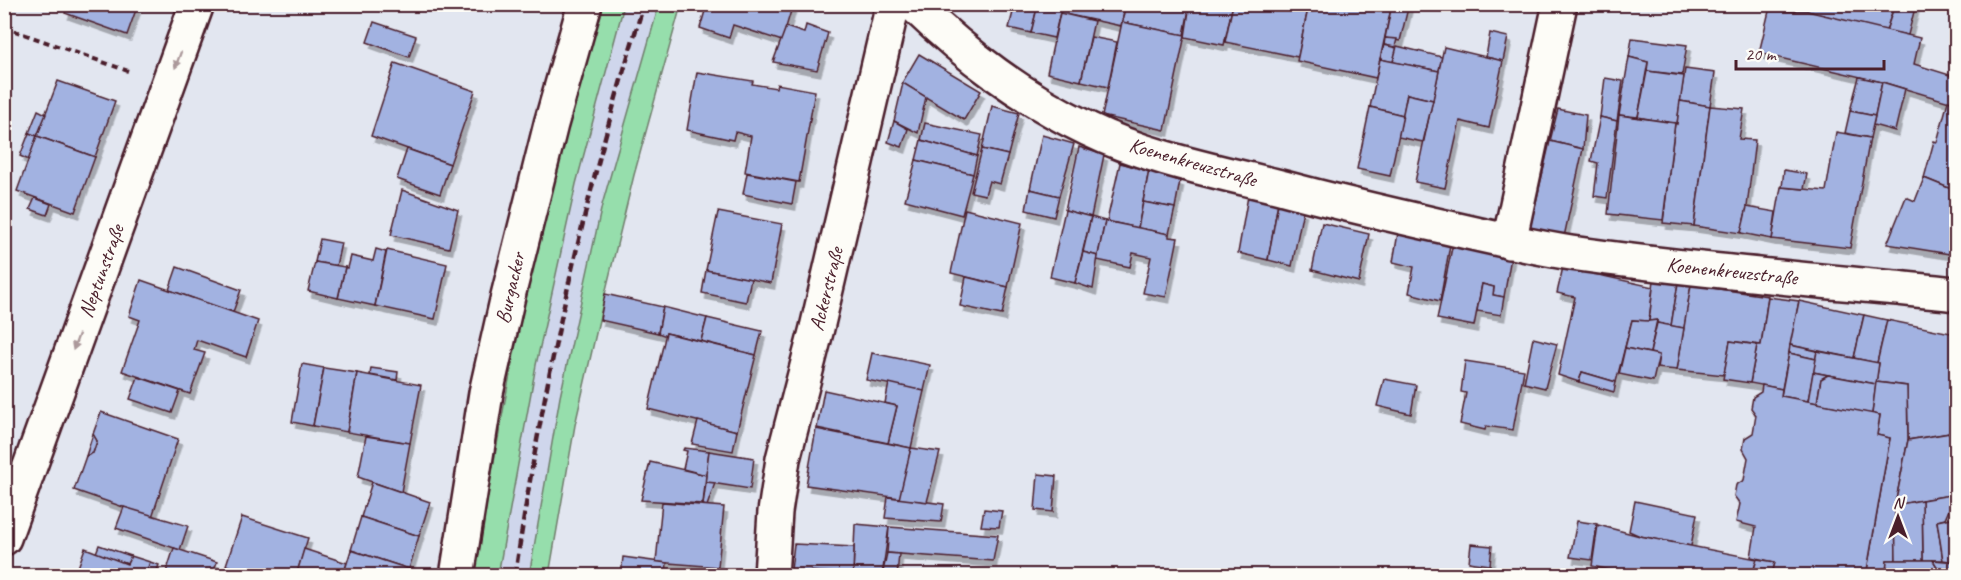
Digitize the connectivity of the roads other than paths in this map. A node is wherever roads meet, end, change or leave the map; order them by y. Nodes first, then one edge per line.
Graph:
1 (197, 4) edge
2 (585, 4) edge
3 (893, 4) edge
4 (913, 4) edge
5 (1560, 4) edge
6 (1509, 242) junction
7 (1956, 294) edge
8 (4, 538) edge
9 (457, 576) edge
10 (771, 576) edge

1 -> 8 street, Neptunstraße
2 - 9 street, Burgacker
3 - 10 street, Ackerstraße
4 - 6 street, Koenenkreuzstraße
5 - 6 street
6 - 7 street, Koenenkreuzstraße

